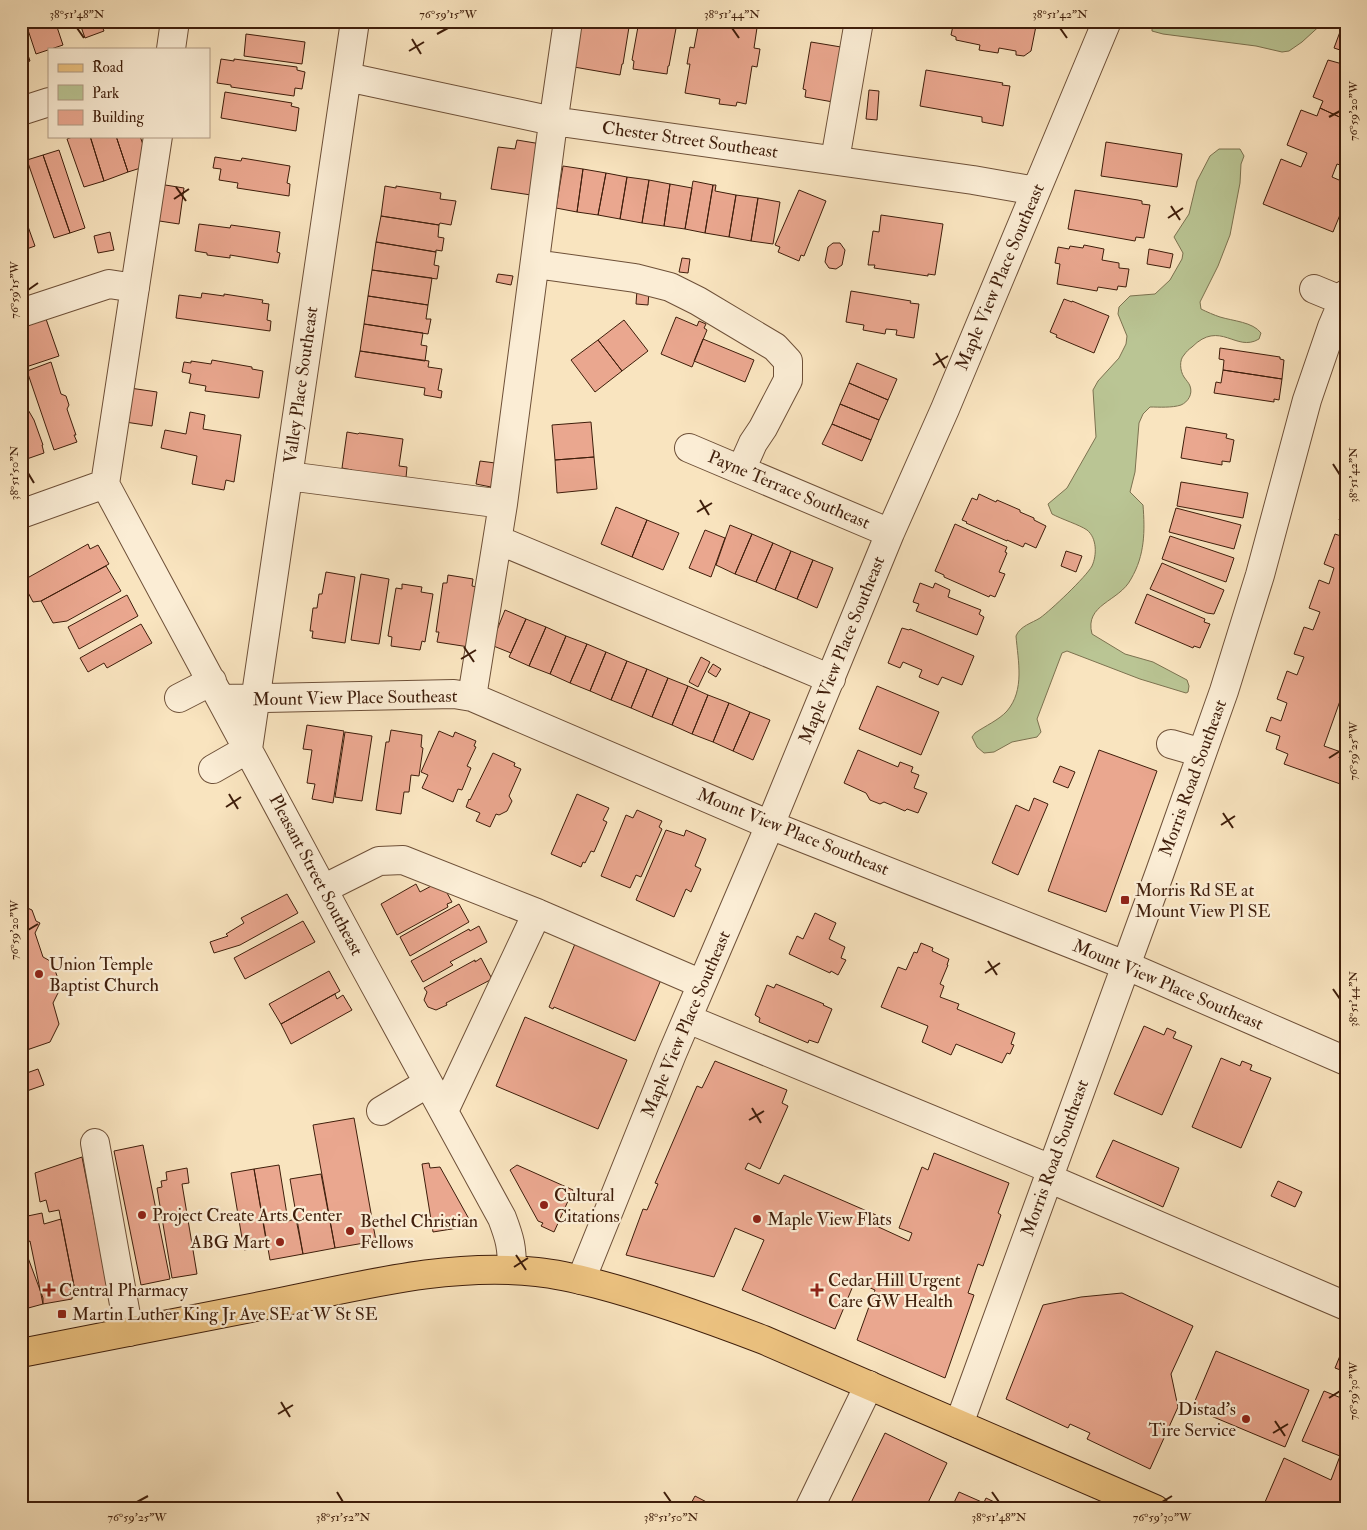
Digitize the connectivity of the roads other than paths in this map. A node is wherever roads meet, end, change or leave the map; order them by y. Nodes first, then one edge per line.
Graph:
1 (176, 21) edge
2 (355, 21) edge
3 (568, 21) edge
4 (859, 21) edge
5 (1107, 21) edge
6 (171, 48) edge
7 (347, 77) junction
8 (48, 102) edge
9 (21, 111) edge
10 (553, 121) junction
11 (158, 138) edge
12 (835, 160) junction
13 (1036, 191) junction
14 (535, 264) junction
15 (135, 288) junction
16 (1314, 289) dead end
17 (1344, 298) edge
18 (21, 313) edge
19 (689, 448) dead end
20 (741, 470) junction
21 (288, 476) junction
22 (105, 484) junction
23 (504, 504) junction
24 (21, 514) edge
25 (890, 533) junction
26 (498, 540) junction
27 (830, 679) junction
28 (217, 690) junction
29 (472, 697) junction
30 (179, 698) dead end
31 (255, 699) junction
32 (1171, 744) dead end
33 (248, 749) junction
34 (1202, 753) junction
35 (213, 768) dead end
36 (770, 825) junction
37 (323, 889) junction
38 (536, 913) junction
39 (1125, 965) junction
40 (702, 984) junction
41 (688, 1019) junction
42 (1346, 1061) edge
43 (428, 1083) junction
44 (381, 1111) dead end
45 (444, 1111) junction
46 (95, 1143) dead end
47 (1049, 1174) junction
48 (512, 1270) junction
49 (581, 1280) junction
50 (1346, 1306) edge
51 (129, 1332) junction
52 (21, 1353) edge
53 (869, 1385) junction
54 (959, 1424) junction
55 (809, 1509) edge
56 (1155, 1509) edge

1 - 6 street
2 - 7 street, Valley Place Southeast
3 - 10 street
4 - 12 street
5 - 13 street, Maple View Place Southeast
7 - 10 street, Chester Street Southeast
7 - 21 street, Valley Place Southeast
8 - 9 street
10 - 12 street, Chester Street Southeast
10 - 14 street
11 - 15 street
12 - 13 street, Chester Street Southeast
13 - 25 street, Maple View Place Southeast
14 - 20 street
14 - 23 street
15 - 18 street
15 - 22 street
16 - 17 street
17 - 34 street, Morris Road Southeast
19 - 20 street, Payne Terrace Southeast
20 - 25 street, Payne Terrace Southeast
21 - 23 street
21 - 31 street, Valley Place Southeast
22 - 24 street
22 - 28 street, Pleasant Street Southeast
23 - 26 street
25 - 27 street, Maple View Place Southeast
26 - 27 street
26 - 29 street
27 - 36 street, Maple View Place Southeast
28 - 30 street
28 - 31 street, Mount View Place Southeast
28 - 33 street, Pleasant Street Southeast
29 - 31 street, Mount View Place Southeast
29 - 36 street, Mount View Place Southeast
31 - 33 street, Valley Place Southeast
32 - 34 street
33 - 35 street
33 - 37 street, Pleasant Street Southeast
34 - 39 street, Morris Road Southeast
36 - 39 street, Mount View Place Southeast
36 - 40 street, Maple View Place Southeast
37 - 38 street
37 - 43 street, Pleasant Street Southeast
38 - 40 street
38 - 45 street
39 - 42 street, Mount View Place Southeast
39 - 47 street, Morris Road Southeast
40 - 41 street, Maple View Place Southeast
41 - 47 street
41 - 49 street, Maple View Place Southeast
43 - 44 street
43 - 45 street, Pleasant Street Southeast
45 - 48 street, Pleasant Street Southeast
46 - 51 street
47 - 50 street
47 - 54 street, Morris Road Southeast
48 - 49 main road
48 - 51 main road
49 - 53 main road
51 - 52 main road
53 - 54 main road
53 - 55 street
54 - 56 main road

